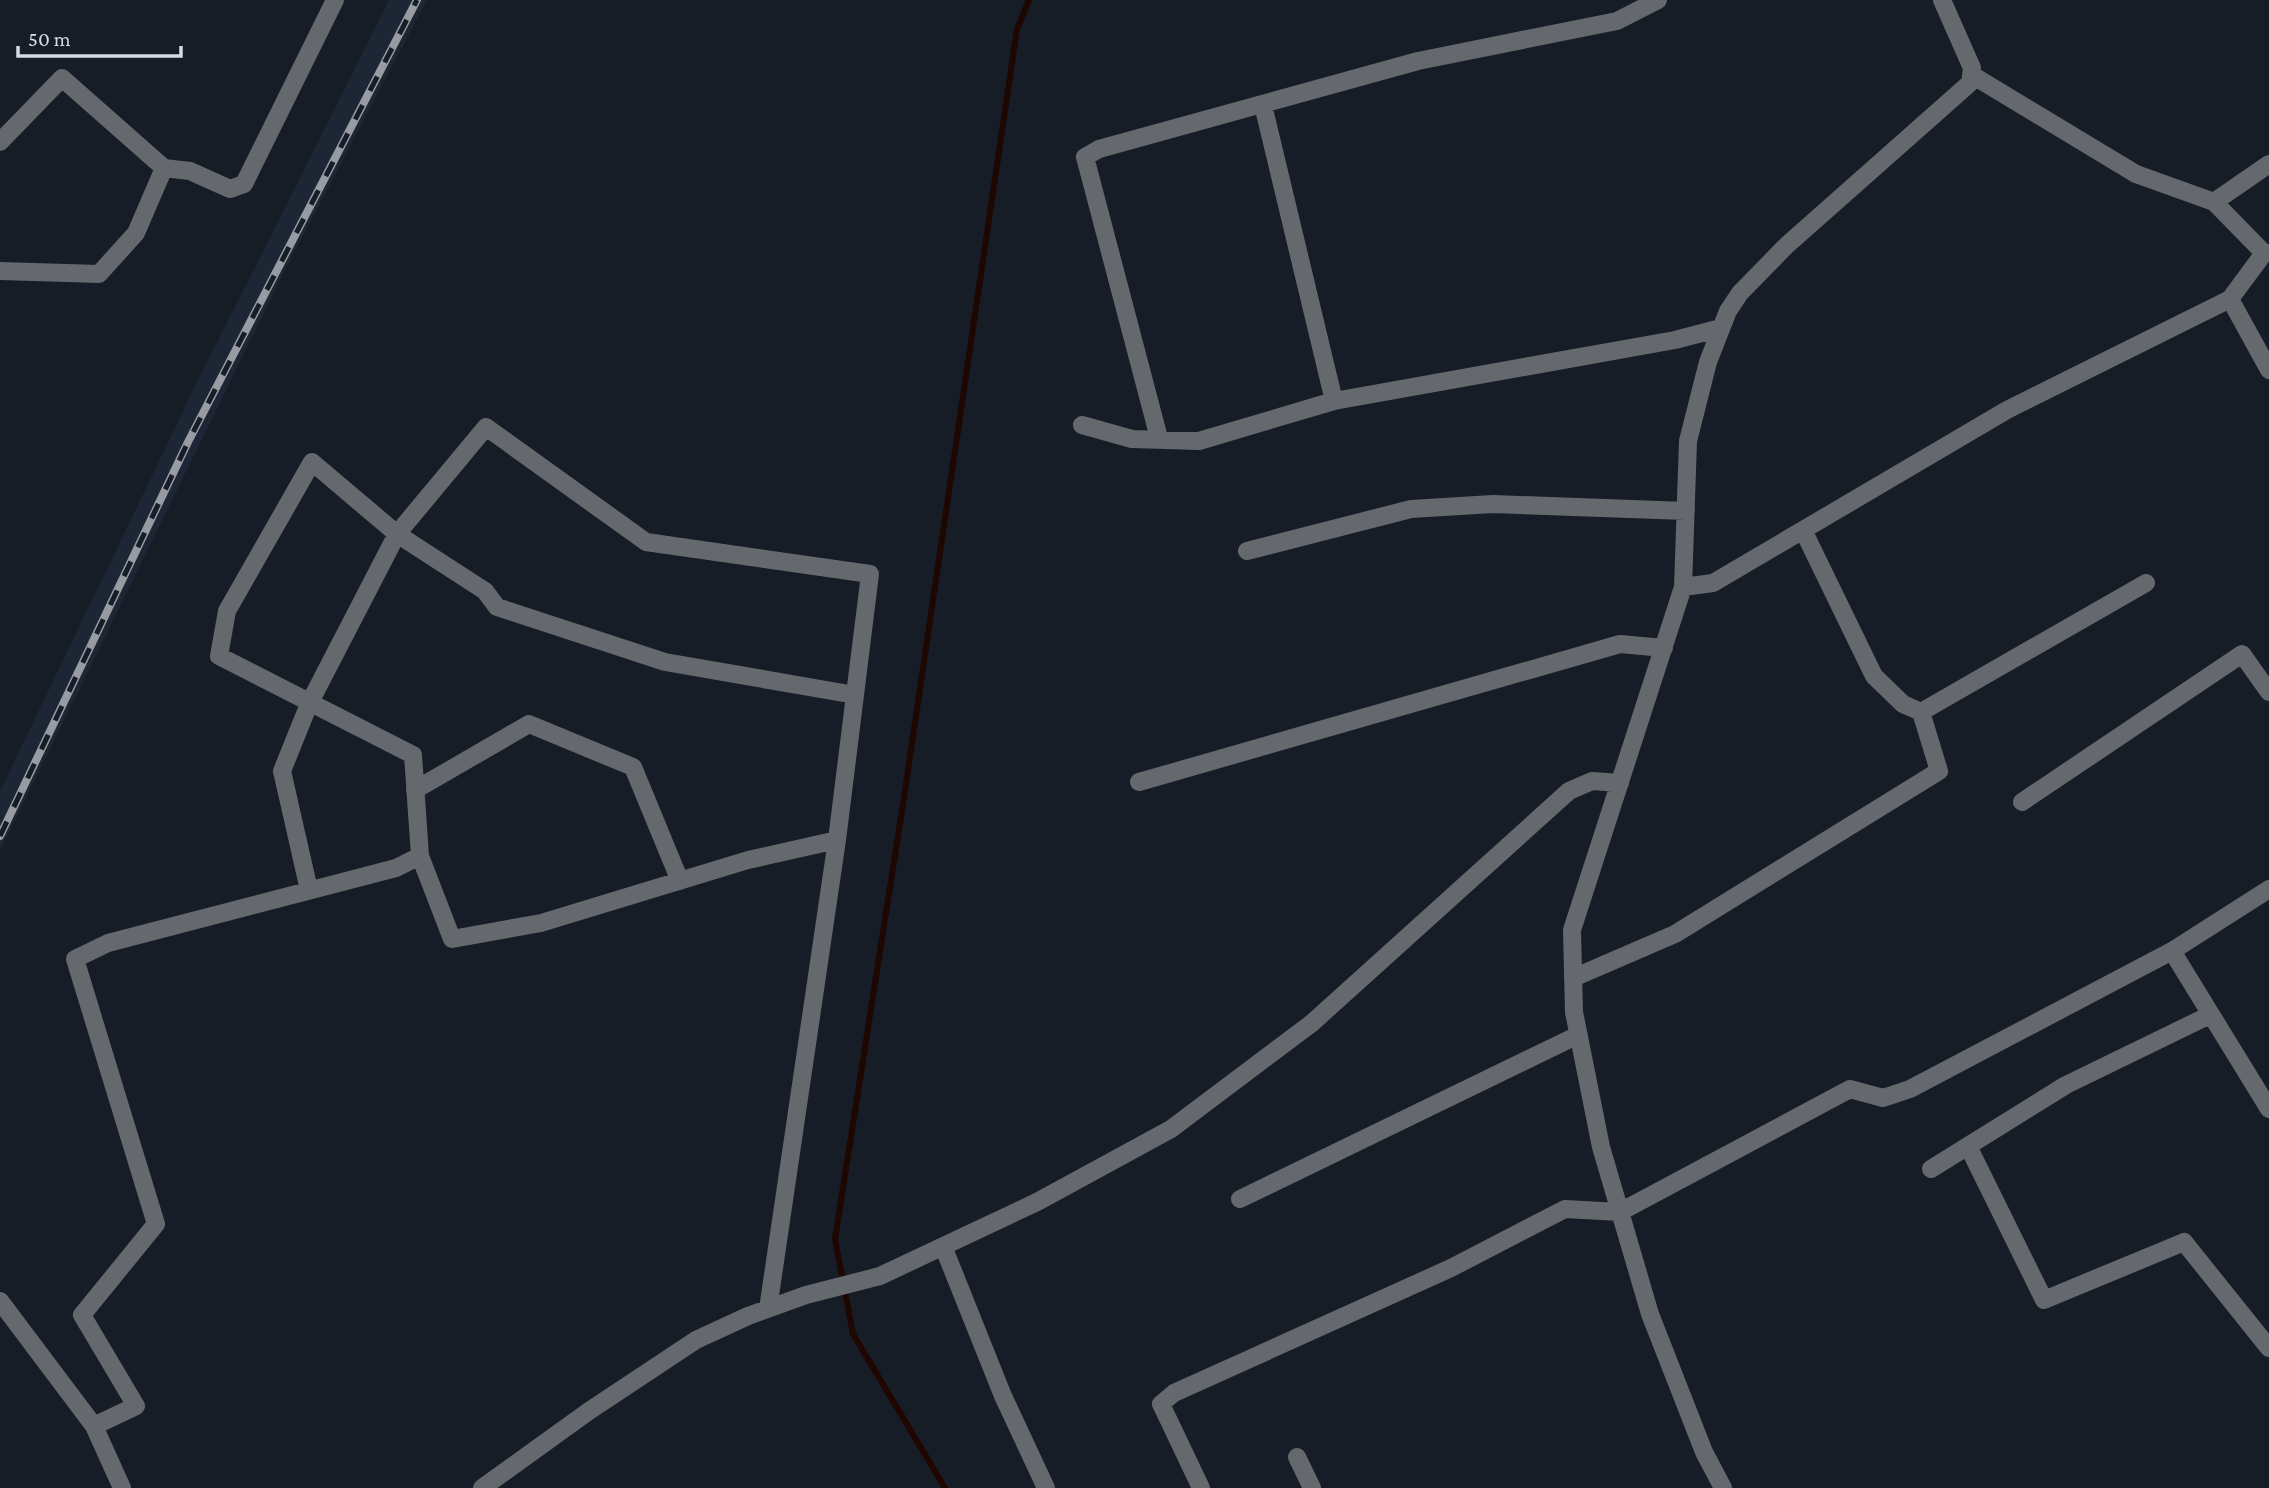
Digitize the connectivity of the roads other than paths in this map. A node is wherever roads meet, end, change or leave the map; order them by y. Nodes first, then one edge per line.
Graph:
1 (335, 0) edge
2 (1658, 0) edge
3 (1942, 0) edge
4 (1972, 75) junction
5 (1263, 105) junction
6 (0, 142) edge
7 (2269, 164) edge
8 (164, 168) junction
9 (2214, 202) junction
10 (2266, 253) edge
11 (0, 271) edge
12 (2230, 299) junction
13 (1721, 328) junction
14 (2269, 370) edge
15 (1334, 401) junction
16 (1082, 425) dead end
17 (1159, 438) junction
18 (1686, 511) junction
19 (1803, 530) junction
20 (397, 534) junction
21 (1247, 551) dead end
22 (2146, 583) dead end
23 (1683, 587) junction
24 (1664, 648) junction
25 (2269, 692) edge
26 (855, 695) junction
27 (309, 704) junction
28 (1921, 712) junction
29 (1139, 782) dead end
30 (1620, 783) junction
31 (415, 790) junction
32 (2022, 802) dead end
33 (837, 840) junction
34 (420, 856) junction
35 (680, 881) junction
36 (2269, 889) edge
37 (309, 890) junction
38 (2172, 951) junction
39 (1573, 978) junction
40 (2210, 1015) junction
41 (1578, 1035) junction
42 (2269, 1109) edge
43 (1968, 1146) junction
44 (1931, 1169) dead end
45 (1240, 1199) dead end
46 (1620, 1212) junction
47 (943, 1246) junction
48 (0, 1301) edge
49 (768, 1309) junction
50 (2269, 1348) edge
51 (94, 1426) junction
52 (1297, 1458) dead end
53 (122, 1488) edge
54 (482, 1488) edge
55 (1046, 1488) edge
56 (1201, 1488) edge
57 (1312, 1488) edge
58 (1723, 1488) edge

1 - 8 street
2 - 5 street
3 - 4 street
4 - 9 street
4 - 13 street
5 - 15 street
5 - 17 street
6 - 8 street
7 - 9 street
8 - 11 street
9 - 10 street
10 - 12 street
12 - 14 street
12 - 19 street
13 - 15 street
13 - 18 street
15 - 17 street
16 - 17 street
18 - 21 street
18 - 23 street
19 - 23 street
19 - 28 street
20 - 26 street
20 - 26 street
20 - 27 street
20 - 27 street
22 - 28 street
23 - 24 street
24 - 29 street
24 - 30 street
25 - 32 street
26 - 33 street
27 - 31 street
27 - 37 street
28 - 39 street
30 - 39 street
30 - 47 street
31 - 34 street
31 - 35 street
33 - 35 street
33 - 49 street
34 - 35 street
34 - 37 street
36 - 38 street
37 - 51 street
38 - 40 street
38 - 46 street
39 - 41 street
40 - 42 street
40 - 43 street
41 - 45 street
41 - 46 street
43 - 44 street
43 - 50 street
46 - 56 street
46 - 58 street
47 - 49 street
47 - 55 street
48 - 51 street
49 - 54 street
51 - 53 street
52 - 57 street

